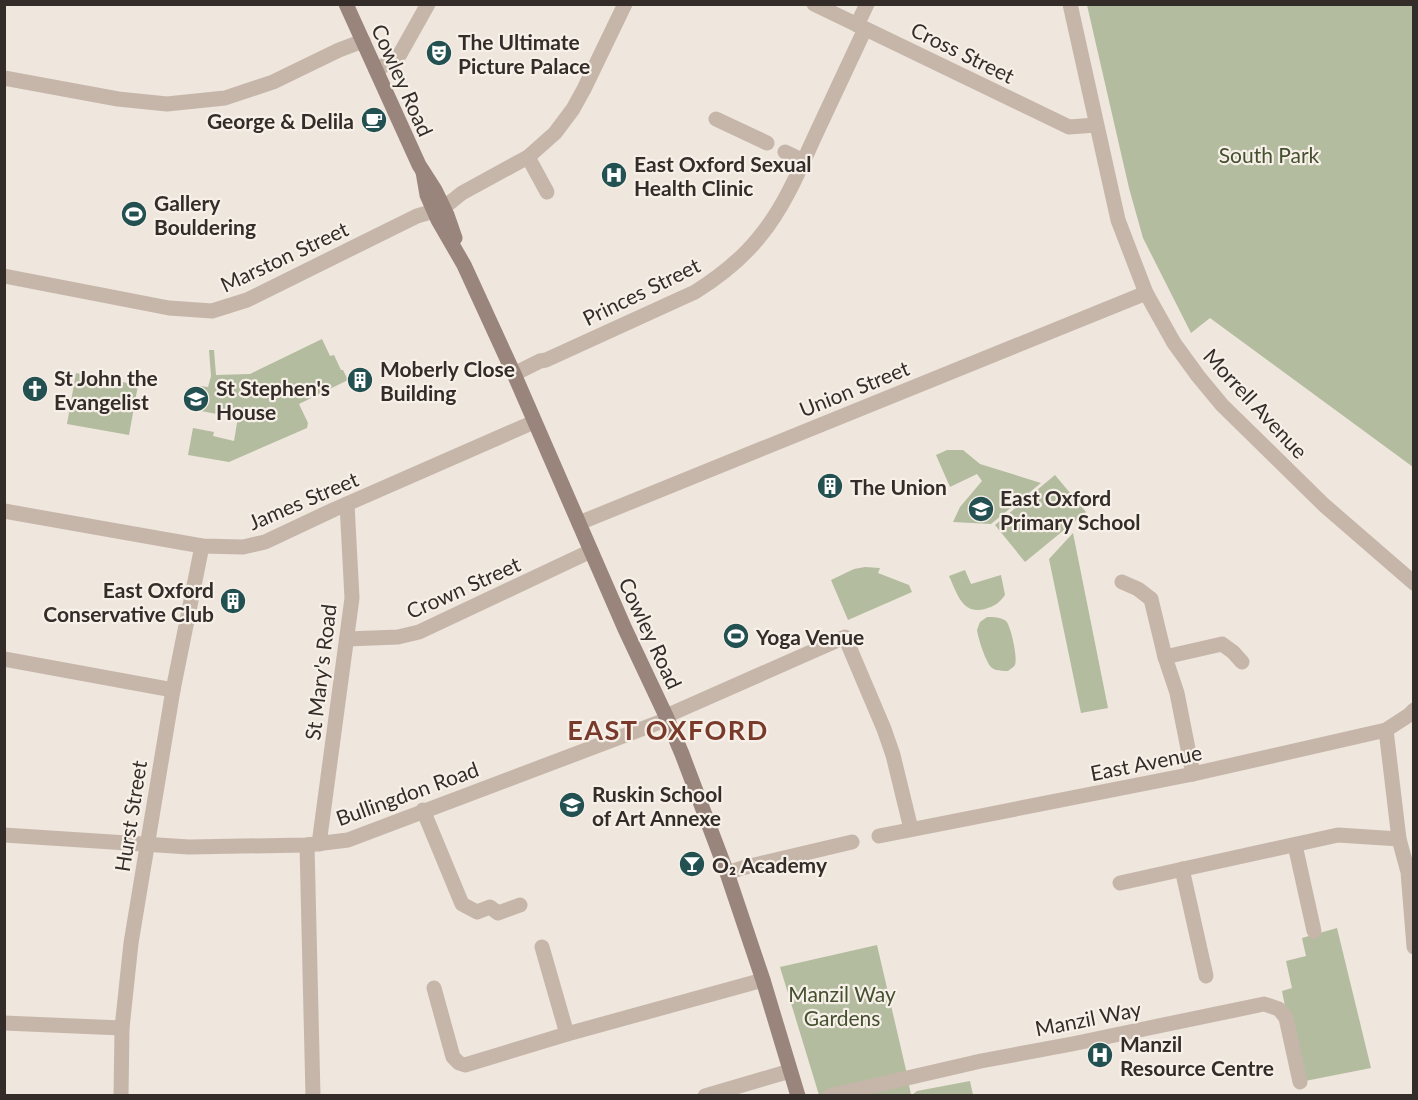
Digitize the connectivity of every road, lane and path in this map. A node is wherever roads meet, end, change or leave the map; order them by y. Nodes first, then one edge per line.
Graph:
1 (346, 4) edge
2 (428, 4) edge
3 (625, 4) edge
4 (814, 4) edge
5 (867, 4) edge
6 (1070, 4) edge
7 (861, 27) junction
8 (363, 41) junction
9 (376, 70) junction
10 (4, 78) edge
11 (716, 119) dead end
12 (1096, 125) junction
13 (767, 143) dead end
14 (785, 152) dead end
15 (528, 157) junction
16 (804, 161) junction
17 (547, 192) dead end
18 (439, 209) junction
19 (4, 276) edge
20 (1146, 293) junction
21 (513, 374) junction
22 (534, 422) junction
23 (346, 504) junction
24 (4, 511) edge
25 (579, 523) junction
26 (202, 546) junction
27 (591, 551) junction
28 (1122, 582) dead end
29 (1413, 583) edge
30 (347, 639) junction
31 (1165, 657) junction
32 (4, 659) edge
33 (1242, 662) dead end
34 (173, 690) junction
35 (1413, 710) edge
36 (667, 717) junction
37 (1386, 730) junction
38 (1193, 774) junction
39 (423, 810) junction
40 (911, 829) junction
41 (4, 835) edge
42 (879, 836) dead end
43 (1399, 839) junction
44 (852, 842) dead end
45 (146, 844) junction
46 (313, 845) junction
47 (1295, 845) junction
48 (1182, 869) junction
49 (1411, 871) edge
50 (728, 873) junction
51 (1120, 883) dead end
52 (520, 905) dead end
53 (1314, 931) dead end
54 (543, 947) dead end
55 (1413, 947) edge
56 (1206, 976) dead end
57 (763, 980) junction
58 (434, 988) dead end
59 (4, 1023) edge
60 (122, 1028) junction
61 (567, 1034) junction
62 (790, 1071) junction
63 (1300, 1082) dead end
64 (121, 1095) edge
65 (313, 1095) edge
66 (705, 1095) edge
67 (798, 1095) edge
68 (829, 1095) edge

1 - 8 main road, Cowley Road
2 - 9 street
3 - 15 street, Marston Street
4 - 7 street, Cross Street
5 - 7 street, Princes Street
6 - 12 street, Morrell Avenue
7 - 12 street, Cross Street
7 - 16 street, Princes Street
8 - 9 main road, Cowley Road
8 - 10 street
9 - 18 main road, Cowley Road
11 - 13 street
12 - 20 street, Morrell Avenue
14 - 16 street
15 - 17 street
15 - 18 street, Marston Street
16 - 21 street, Princes Street
18 - 19 street, Marston Street
18 - 21 main road, Cowley Road
20 - 25 street, Union Street
20 - 29 street, Morrell Avenue
21 - 22 main road, Cowley Road
22 - 23 street, James Street
22 - 25 main road, Cowley Road
23 - 26 street, James Street
23 - 30 street, St Mary's Road
24 - 26 street, James Street
25 - 27 main road, Cowley Road
26 - 34 street, Hurst Street
27 - 30 street, Crown Street
27 - 36 main road, Cowley Road
28 - 31 street
30 - 46 street, St Mary's Road
31 - 33 street
31 - 38 street
32 - 34 street
34 - 45 street, Hurst Street
35 - 37 street, East Avenue
36 - 39 street, Bullingdon Road
36 - 40 street, Bullingdon Road
36 - 50 main road, Cowley Road
37 - 38 street, East Avenue
37 - 43 street
38 - 40 street, East Avenue
39 - 46 street, Bullingdon Road
39 - 52 street
40 - 42 street, East Avenue
41 - 45 street, Bullingdon Road
43 - 47 street
43 - 49 street
44 - 50 street
45 - 46 street, Bullingdon Road
45 - 60 street, Hurst Street
46 - 65 street, St Mary's Road
47 - 48 street
47 - 53 street
48 - 51 street
48 - 56 street
49 - 55 street
50 - 57 main road, Cowley Road
54 - 61 street
57 - 61 street
57 - 62 main road, Cowley Road
58 - 61 street
59 - 60 street
60 - 64 street, Hurst Street
62 - 66 street
62 - 67 main road, Cowley Road
63 - 68 street, Manzil Way

